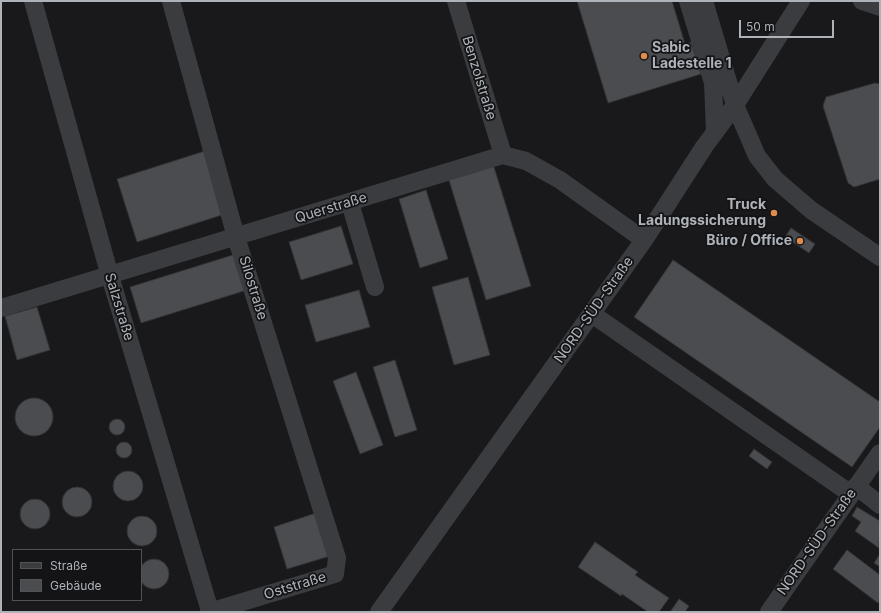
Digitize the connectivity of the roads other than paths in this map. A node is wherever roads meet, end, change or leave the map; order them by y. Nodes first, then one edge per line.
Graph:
1 (33, 1) edge
2 (171, 1) edge
3 (456, 1) edge
4 (688, 1) edge
5 (704, 1) edge
6 (801, 1) edge
7 (862, 1) edge
8 (880, 7) edge
9 (735, 105) junction
10 (715, 132) junction
11 (503, 155) junction
12 (350, 203) junction
13 (236, 237) junction
14 (644, 240) junction
15 (880, 257) edge
16 (110, 276) junction
17 (376, 287) dead end
18 (1, 308) edge
19 (592, 314) junction
20 (880, 453) edge
21 (854, 490) junction
22 (880, 505) edge
23 (335, 574) joint
24 (210, 612) edge
25 (379, 612) edge
26 (769, 612) edge

1 - 16 lane, Salzstraße
2 - 13 lane, Silostraße
3 - 11 lane, Benzolstraße
4 - 10 lane
5 - 9 lane
6 - 9 lane, NORD-SÜD-Straße
7 - 8 lane
9 - 10 lane, NORD-SÜD-Straße
9 - 15 lane
10 - 14 lane, NORD-SÜD-Straße
11 - 12 lane, Querstraße
11 - 14 lane
12 - 13 lane, Querstraße
12 - 17 lane
13 - 16 lane, Querstraße
13 - 23 lane, Silostraße
14 - 19 lane, NORD-SÜD-Straße
16 - 18 lane, Querstraße
16 - 24 lane, Salzstraße
19 - 21 lane
19 - 25 lane, NORD-SÜD-Straße
20 - 21 lane, NORD-SÜD-Straße
21 - 22 lane
21 - 26 lane, NORD-SÜD-Straße
23 - 24 lane, Oststraße

